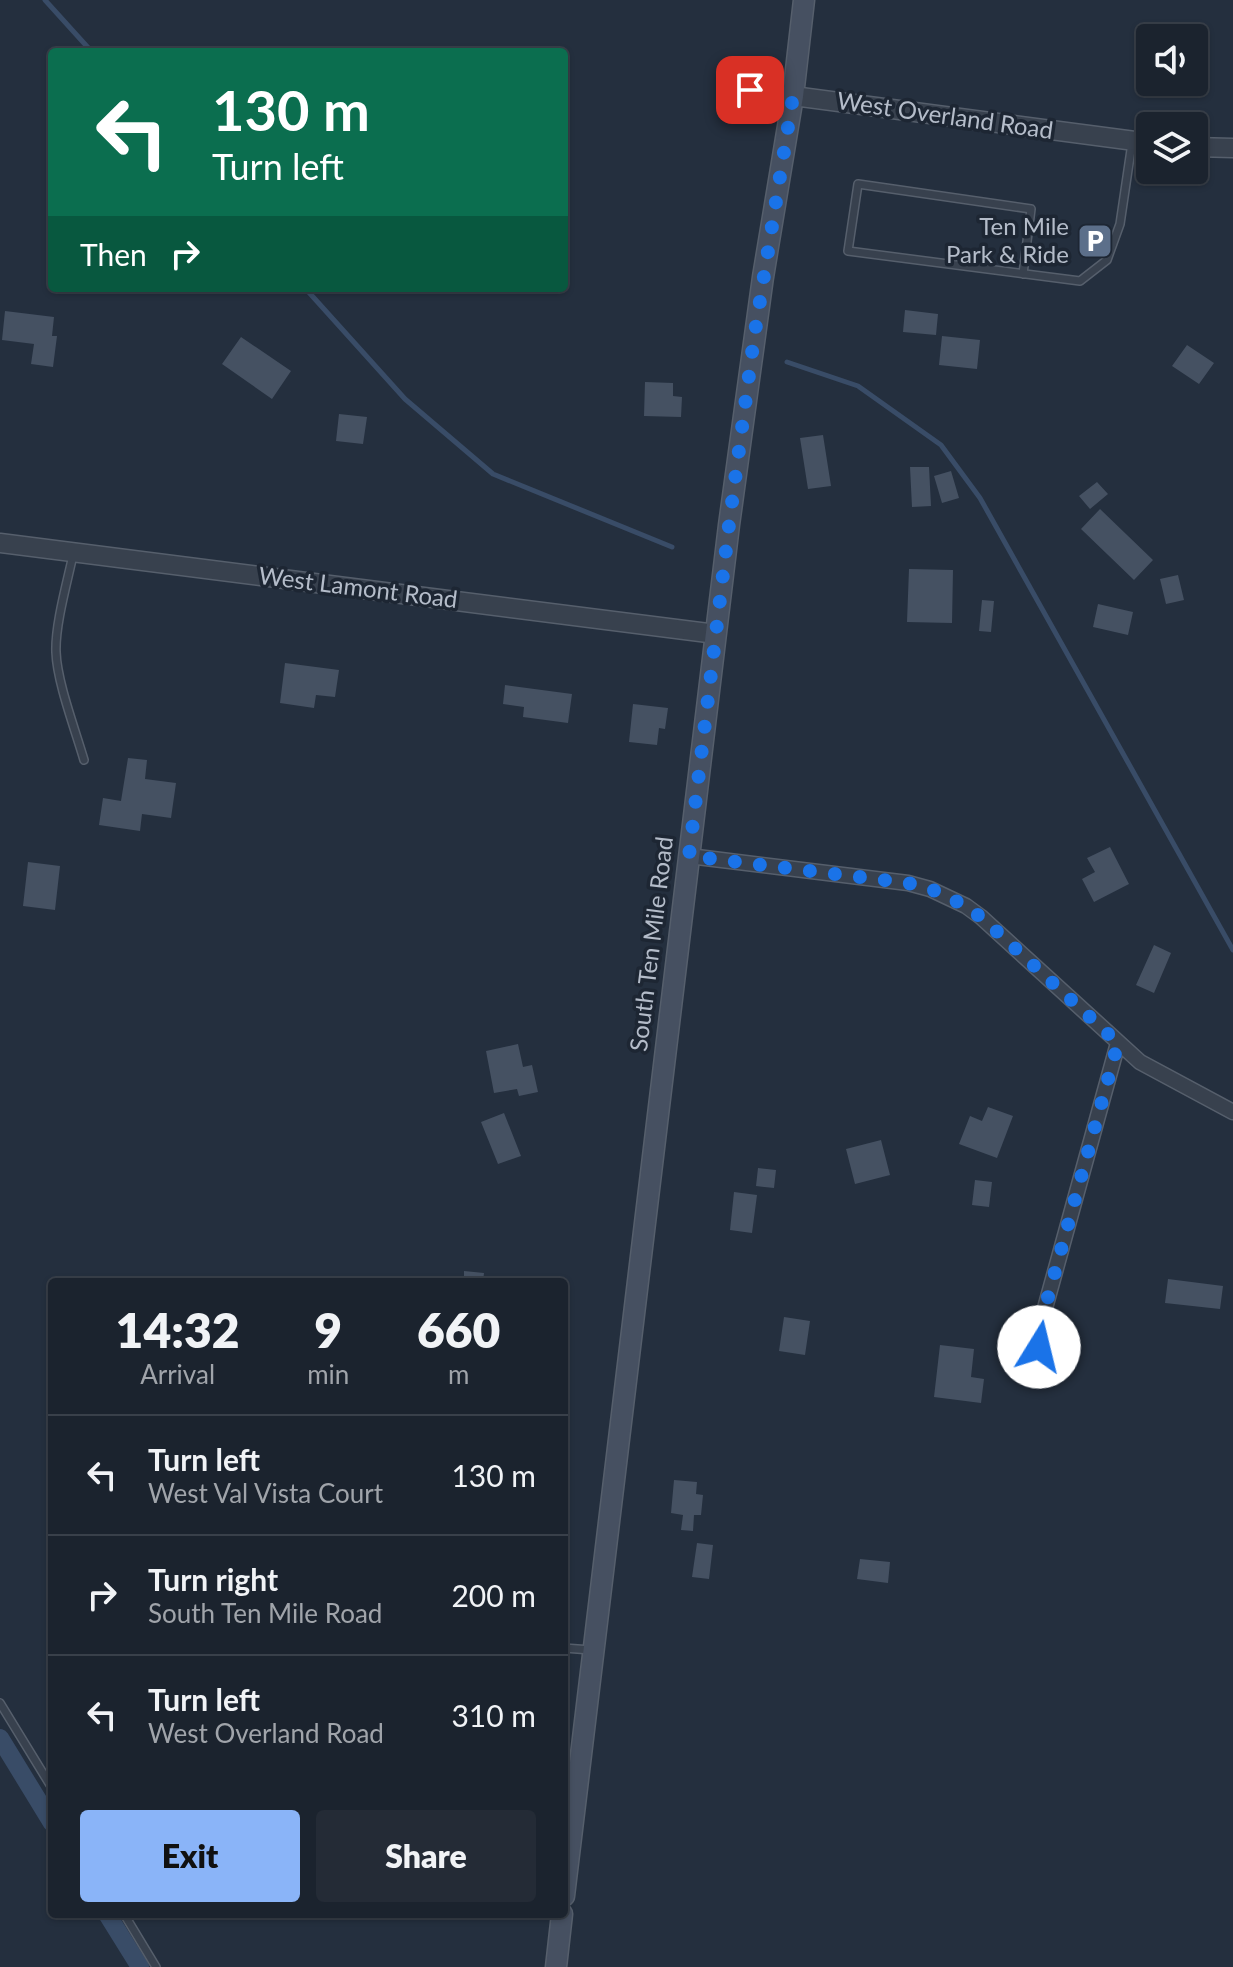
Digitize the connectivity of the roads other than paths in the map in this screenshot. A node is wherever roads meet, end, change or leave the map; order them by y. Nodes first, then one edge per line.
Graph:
1 (804, 0) edge
2 (740, 89) dead end
3 (793, 96) junction
4 (1136, 141) edge
5 (1208, 147) edge
6 (1233, 148) edge
7 (1136, 162) edge
8 (1023, 274) junction
9 (0, 543) edge
10 (73, 553) junction
11 (716, 634) junction
12 (84, 760) dead end
13 (689, 856) junction
14 (1118, 1043) junction
15 (1233, 1112) edge
16 (1052, 1368) dead end
17 (568, 1648) edge
18 (594, 1650) junction
19 (0, 1703) edge
20 (48, 1781) edge
21 (568, 1863) edge
22 (126, 1918) edge
23 (562, 1918) edge
24 (156, 1967) edge
25 (556, 1967) edge

1 - 3 main road, South Ten Mile Road
2 - 3 street, West Overland Road
3 - 4 street, West Overland Road
3 - 11 main road, South Ten Mile Road
5 - 6 street
7 - 8 lane
8 - 8 lane
9 - 10 street, West Lamont Road
10 - 11 street, West Lamont Road
10 - 12 lane
11 - 13 main road, South Ten Mile Road
13 - 14 street
13 - 18 main road, South Ten Mile Road
14 - 15 street
14 - 16 street
17 - 18 lane
18 - 21 main road, South Ten Mile Road
19 - 20 lane
22 - 24 lane
23 - 25 main road

